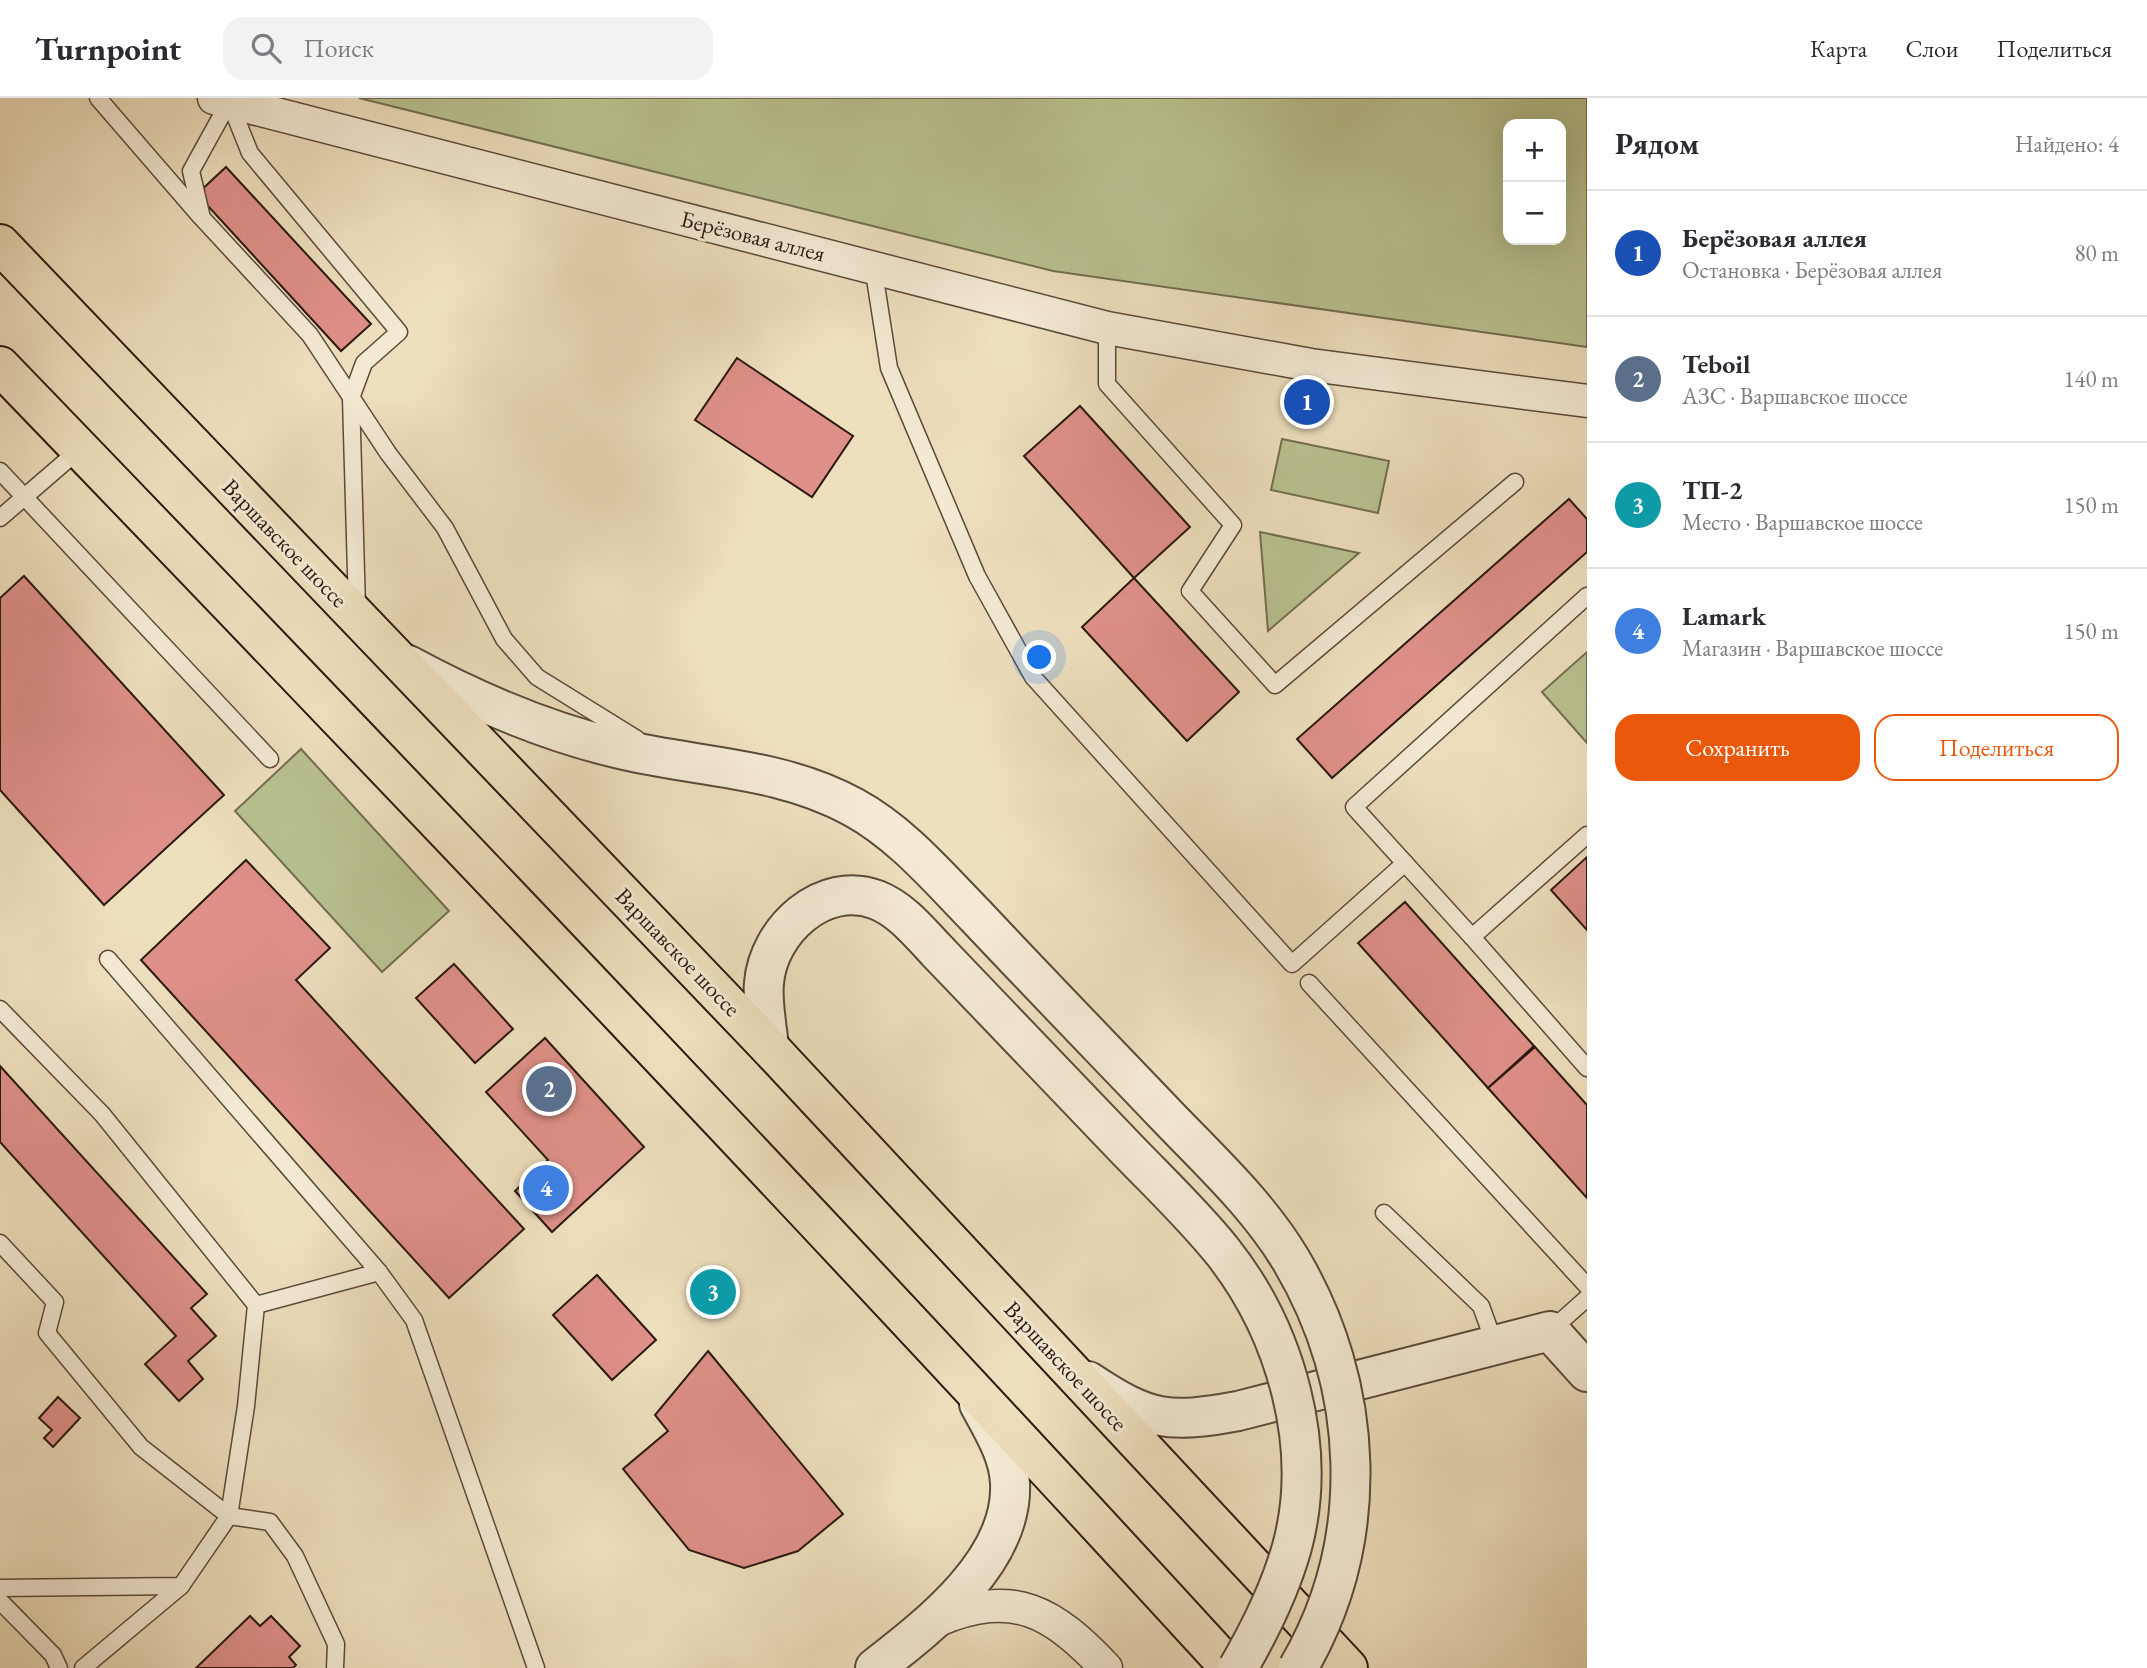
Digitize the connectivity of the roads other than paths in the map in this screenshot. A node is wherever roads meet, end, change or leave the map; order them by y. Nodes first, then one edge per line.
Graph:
1 (98, 98) edge
2 (221, 100) edge
3 (202, 218) junction
4 (0, 244) edge
5 (873, 266) junction
6 (1107, 328) junction
7 (0, 366) edge
8 (351, 398) junction
9 (1587, 401) edge
10 (80, 449) junction
11 (0, 471) edge
12 (1515, 482) dead end
13 (24, 497) junction
14 (0, 518) edge
15 (1587, 596) edge
16 (358, 620) junction
17 (395, 658) junction
18 (666, 756) junction
19 (270, 760) dead end
20 (1587, 835) edge
21 (1405, 863) junction
22 (1472, 937) junction
23 (108, 959) dead end
24 (1309, 983) dead end
25 (0, 1009) edge
26 (769, 1047) junction
27 (1587, 1068) edge
28 (1384, 1213) dead end
29 (0, 1243) edge
30 (379, 1272) junction
31 (1587, 1286) edge
32 (1587, 1298) edge
33 (256, 1305) junction
34 (1550, 1331) junction
35 (1495, 1345) junction
36 (1066, 1366) junction
37 (1587, 1372) edge
38 (965, 1379) junction
39 (229, 1516) junction
40 (181, 1586) junction
41 (0, 1588) edge
42 (0, 1601) edge
43 (937, 1620) junction
44 (59, 1668) edge
45 (83, 1668) edge
46 (335, 1668) edge
47 (536, 1668) edge
48 (875, 1668) edge
49 (1106, 1668) edge
50 (1230, 1668) edge
51 (1238, 1668) edge
52 (1298, 1668) edge
53 (1348, 1668) edge

1 - 3 lane
2 - 3 lane
2 - 5 street, Берёзовая аллея
2 - 8 lane
3 - 8 lane
4 - 16 main road, Варшавское шоссе
5 - 6 street, Берёзовая аллея
5 - 21 lane
6 - 9 street, Берёзовая аллея
6 - 12 lane
7 - 10 main road
8 - 16 lane
8 - 18 lane
10 - 13 lane
10 - 38 main road
11 - 13 lane
13 - 14 lane
13 - 19 lane
15 - 21 lane
16 - 17 main road, Варшавское шоссе
17 - 18 street
17 - 26 main road, Варшавское шоссе
18 - 52 street, bridge
20 - 22 lane
21 - 22 lane
22 - 27 lane
23 - 30 lane
24 - 31 lane
25 - 33 lane
26 - 36 main road, Варшавское шоссе
26 - 51 street, bridge
28 - 35 lane
29 - 39 lane
30 - 33 lane
30 - 47 lane
32 - 34 lane
33 - 39 lane
34 - 35 street
34 - 37 street
35 - 36 street
36 - 53 main road, Варшавское шоссе
38 - 43 street
38 - 50 main road
39 - 40 lane
39 - 46 lane
40 - 41 lane
40 - 45 lane
42 - 44 lane
43 - 48 street
43 - 49 street

